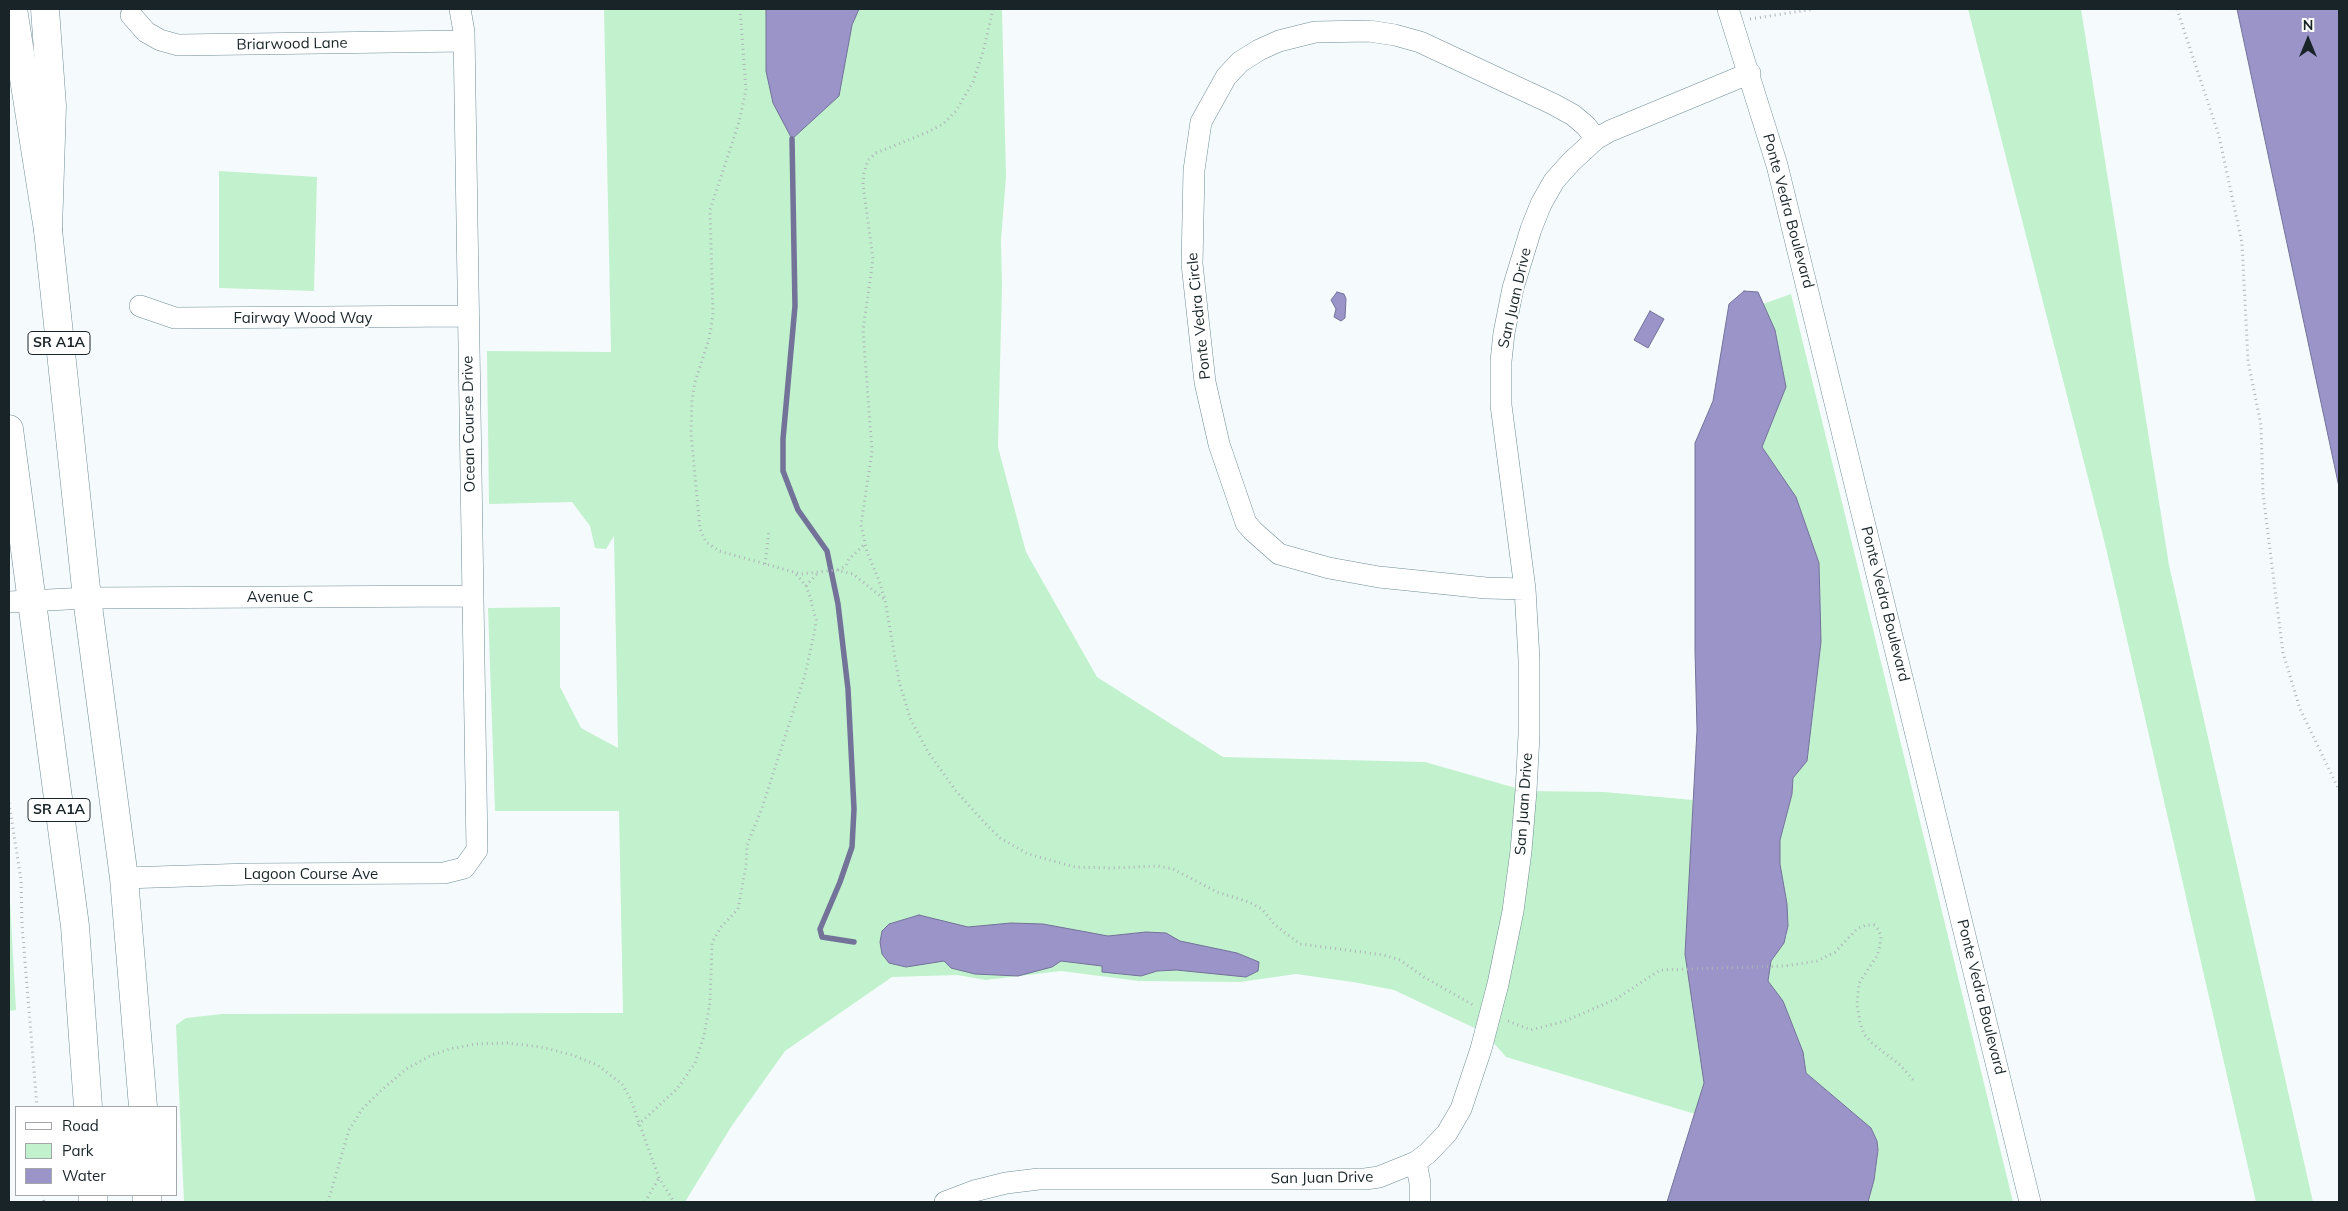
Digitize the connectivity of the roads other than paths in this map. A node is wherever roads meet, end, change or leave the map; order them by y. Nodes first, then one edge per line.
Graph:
1 (13, 9) edge
2 (45, 9) edge
3 (460, 9) edge
4 (1730, 14) edge
5 (131, 15) dead end
6 (464, 41) junction
7 (1750, 73) junction
8 (1596, 139) junction
9 (48, 230) junction
10 (140, 306) dead end
11 (467, 316) junction
12 (9, 428) edge
13 (1525, 589) junction
14 (472, 596) junction
15 (87, 598) junction
16 (20, 601) edge
17 (477, 839) joint
18 (124, 878) junction
19 (88, 1106) edge
20 (143, 1106) edge
21 (1416, 1162) junction
22 (945, 1202) edge
23 (1420, 1202) edge
24 (2030, 1202) edge

1 - 9 main road, SR A1A
2 - 9 main road
3 - 6 street, Ocean Course Drive
4 - 7 street, Ponte Vedra Boulevard
5 - 6 street, Briarwood Lane
6 - 11 street, Ocean Course Drive
7 - 8 street, San Juan Drive
7 - 24 street, Ponte Vedra Boulevard
8 - 13 street, San Juan Drive
8 - 13 street, Ponte Vedra Circle
9 - 15 main road, SR A1A
10 - 11 street, Fairway Wood Way
11 - 14 street, Ocean Course Drive
12 - 16 main road, SR A1A
13 - 21 street, San Juan Drive
14 - 15 street, Avenue C
14 - 17 street, Ocean Course Drive
15 - 16 street, Avenue C
15 - 18 main road, SR A1A
16 - 19 main road, SR A1A
17 - 18 street, Lagoon Course Ave
18 - 20 main road, SR A1A
21 - 22 street, San Juan Drive
21 - 23 street

